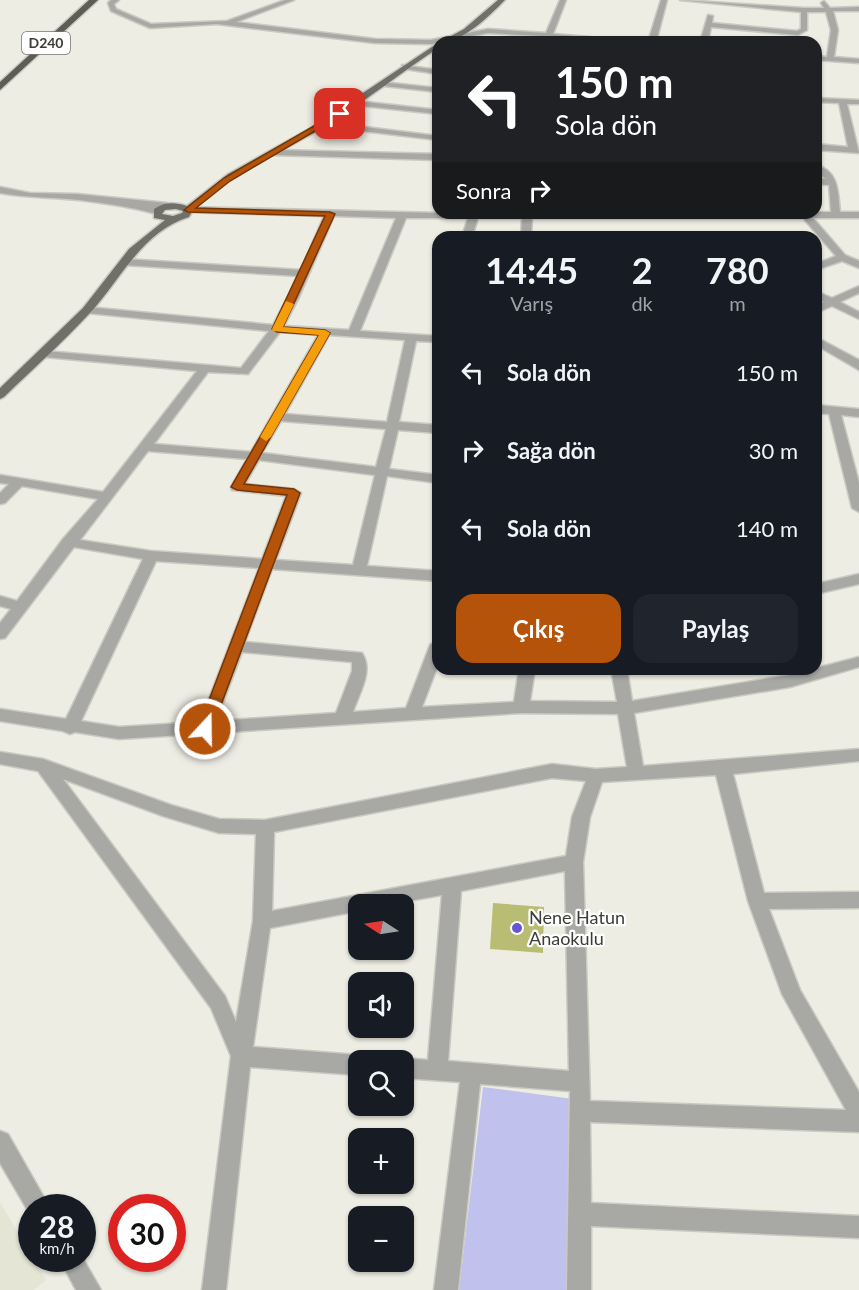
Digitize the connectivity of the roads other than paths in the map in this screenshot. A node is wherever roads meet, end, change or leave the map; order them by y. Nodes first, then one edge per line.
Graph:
1 (94, 0) edge
2 (116, 0) edge
3 (291, 0) edge
4 (502, 0) edge
5 (563, 0) edge
6 (663, 0) edge
7 (683, 0) edge
8 (823, 0) edge
9 (711, 2) edge
10 (769, 4) edge
11 (859, 9) edge
12 (804, 10) junction
13 (829, 10) junction
14 (228, 23) junction
15 (709, 25) junction
16 (746, 28) junction
17 (549, 34) junction
18 (456, 36) edge
19 (472, 36) edge
20 (572, 36) edge
21 (654, 36) edge
22 (706, 36) edge
23 (747, 36) edge
24 (432, 45) edge
25 (432, 50) edge
26 (822, 58) edge
27 (417, 59) junction
28 (830, 59) junction
29 (427, 61) dead end
30 (859, 61) edge
31 (405, 67) junction
32 (432, 71) edge
33 (384, 84) junction
34 (0, 87) edge
35 (432, 89) edge
36 (822, 100) edge
37 (842, 101) junction
38 (859, 102) edge
39 (357, 103) junction
40 (432, 111) edge
41 (324, 124) junction
42 (848, 128) junction
43 (859, 128) edge
44 (432, 137) edge
45 (822, 147) edge
46 (856, 150) edge
47 (276, 153) junction
48 (432, 157) edge
49 (822, 170) edge
50 (227, 180) junction
51 (822, 182) edge
52 (833, 183) junction
53 (0, 190) edge
54 (124, 203) junction
55 (167, 206) junction
56 (188, 210) junction
57 (156, 212) junction
58 (330, 214) junction
59 (402, 215) junction
60 (432, 215) edge
61 (859, 215) edge
62 (822, 216) edge
63 (836, 216) junction
64 (173, 219) junction
65 (809, 219) edge
66 (819, 231) edge
67 (822, 234) edge
68 (141, 242) junction
69 (842, 257) junction
70 (124, 262) junction
71 (822, 265) edge
72 (859, 266) edge
73 (304, 273) junction
74 (859, 289) edge
75 (822, 296) edge
76 (836, 300) junction
77 (859, 300) edge
78 (822, 307) edge
79 (87, 310) junction
80 (859, 316) edge
81 (277, 329) junction
82 (325, 333) junction
83 (354, 334) junction
84 (432, 337) edge
85 (411, 338) junction
86 (822, 343) edge
87 (45, 354) junction
88 (859, 367) edge
89 (203, 371) junction
90 (0, 395) edge
91 (822, 410) edge
92 (834, 411) junction
93 (859, 413) edge
94 (278, 417) junction
95 (395, 425) junction
96 (432, 428) edge
97 (146, 447) junction
98 (254, 456) junction
99 (381, 471) junction
100 (432, 478) edge
101 (0, 479) edge
102 (19, 482) junction
103 (106, 496) junction
104 (0, 500) edge
105 (859, 508) edge
106 (68, 542) junction
107 (151, 556) junction
108 (267, 564) junction
109 (359, 570) junction
110 (432, 576) edge
111 (859, 579) edge
112 (822, 588) edge
113 (0, 601) edge
114 (20, 608) junction
115 (0, 634) edge
116 (236, 645) junction
117 (432, 661) edge
118 (859, 662) edge
119 (822, 672) edge
120 (526, 675) edge
121 (621, 675) edge
122 (812, 675) edge
123 (521, 707) junction
124 (627, 708) junction
125 (0, 715) edge
126 (411, 716) junction
127 (342, 719) junction
128 (70, 728) junction
129 (205, 729) junction
130 (859, 755) edge
131 (0, 758) edge
132 (43, 765) junction
133 (723, 768) junction
134 (636, 773) junction
135 (596, 777) junction
136 (265, 827) junction
137 (574, 862) junction
138 (452, 885) junction
139 (859, 900) edge
140 (757, 902) junction
141 (262, 921) junction
142 (242, 1056) junction
143 (348, 1064) edge
144 (414, 1069) edge
145 (437, 1071) junction
146 (471, 1073) junction
147 (580, 1082) junction
148 (580, 1111) junction
149 (859, 1112) edge
150 (859, 1121) edge
151 (0, 1142) edge
152 (31, 1194) edge
153 (579, 1214) junction
154 (859, 1227) edge
155 (78, 1272) edge
156 (89, 1290) edge
157 (214, 1290) edge
158 (446, 1290) edge
159 (579, 1290) edge

1 - 34 highway, D240
2 - 14 street
3 - 14 street
4 - 18 main road
5 - 17 street
6 - 21 street
7 - 9 street
8 - 13 street
9 - 10 street
9 - 15 street
10 - 12 street
11 - 13 street
12 - 13 street
12 - 16 street
13 - 28 street
14 - 24 street
15 - 16 street
15 - 22 street
16 - 23 street
17 - 19 street
17 - 20 street
25 - 27 main road
26 - 28 street
27 - 29 street
27 - 31 main road
28 - 30 street
31 - 32 street
31 - 33 main road
33 - 35 street
33 - 39 main road
36 - 37 street
37 - 38 street
37 - 42 street
39 - 40 street
39 - 41 main road
41 - 44 street
41 - 47 main road
42 - 43 street
42 - 46 street
45 - 46 street
47 - 48 street
47 - 50 main road
49 - 52 street
50 - 55 main road
50 - 56 main road
51 - 52 street
52 - 63 street
53 - 54 street
54 - 55 street
54 - 57 street
55 - 56 main road
55 - 57 main road
56 - 58 street
56 - 64 main road
57 - 64 main road
57 - 68 main road
58 - 59 street
58 - 73 street
59 - 60 street
59 - 83 street
61 - 63 street
62 - 63 street
64 - 68 main road
65 - 66 street
67 - 69 street
68 - 70 main road
69 - 71 street
69 - 72 street
70 - 73 street
70 - 79 main road
73 - 81 street
74 - 76 street
75 - 76 street
76 - 77 street
76 - 78 street
76 - 80 street
79 - 81 street
79 - 87 main road
81 - 82 street
81 - 89 street
82 - 83 street
82 - 94 street
83 - 85 street
84 - 85 street
85 - 95 street
86 - 88 street
87 - 89 street
87 - 90 main road
89 - 97 street
91 - 92 street
92 - 93 street
92 - 105 street
94 - 95 street
94 - 98 street
95 - 96 street
95 - 99 street
97 - 98 street
97 - 103 street
98 - 99 street
98 - 108 street
99 - 100 street
99 - 109 street
101 - 102 street
102 - 103 street
102 - 104 street
103 - 106 street
106 - 107 street
106 - 114 street
107 - 108 street
107 - 128 street
108 - 109 street
108 - 116 street
109 - 110 street
111 - 112 street
113 - 114 street
114 - 115 street
116 - 127 street
116 - 129 street
117 - 126 street
118 - 119 street
120 - 123 street
121 - 124 street
122 - 124 street
123 - 124 street
123 - 126 street
124 - 134 street
125 - 128 street
126 - 127 street
127 - 129 street
128 - 129 street
130 - 133 street
131 - 132 street
132 - 136 street
132 - 142 street
133 - 134 street
133 - 140 street
134 - 135 street
135 - 136 street
135 - 137 street
136 - 141 street
137 - 138 street
137 - 147 street
138 - 141 street
138 - 145 street
139 - 140 street
140 - 149 street
141 - 142 street
142 - 143 street
142 - 157 street
144 - 145 street
145 - 146 street
146 - 147 street
146 - 158 street
147 - 148 street
148 - 150 street
148 - 153 street
151 - 152 street
153 - 154 street
153 - 159 street
155 - 156 street

